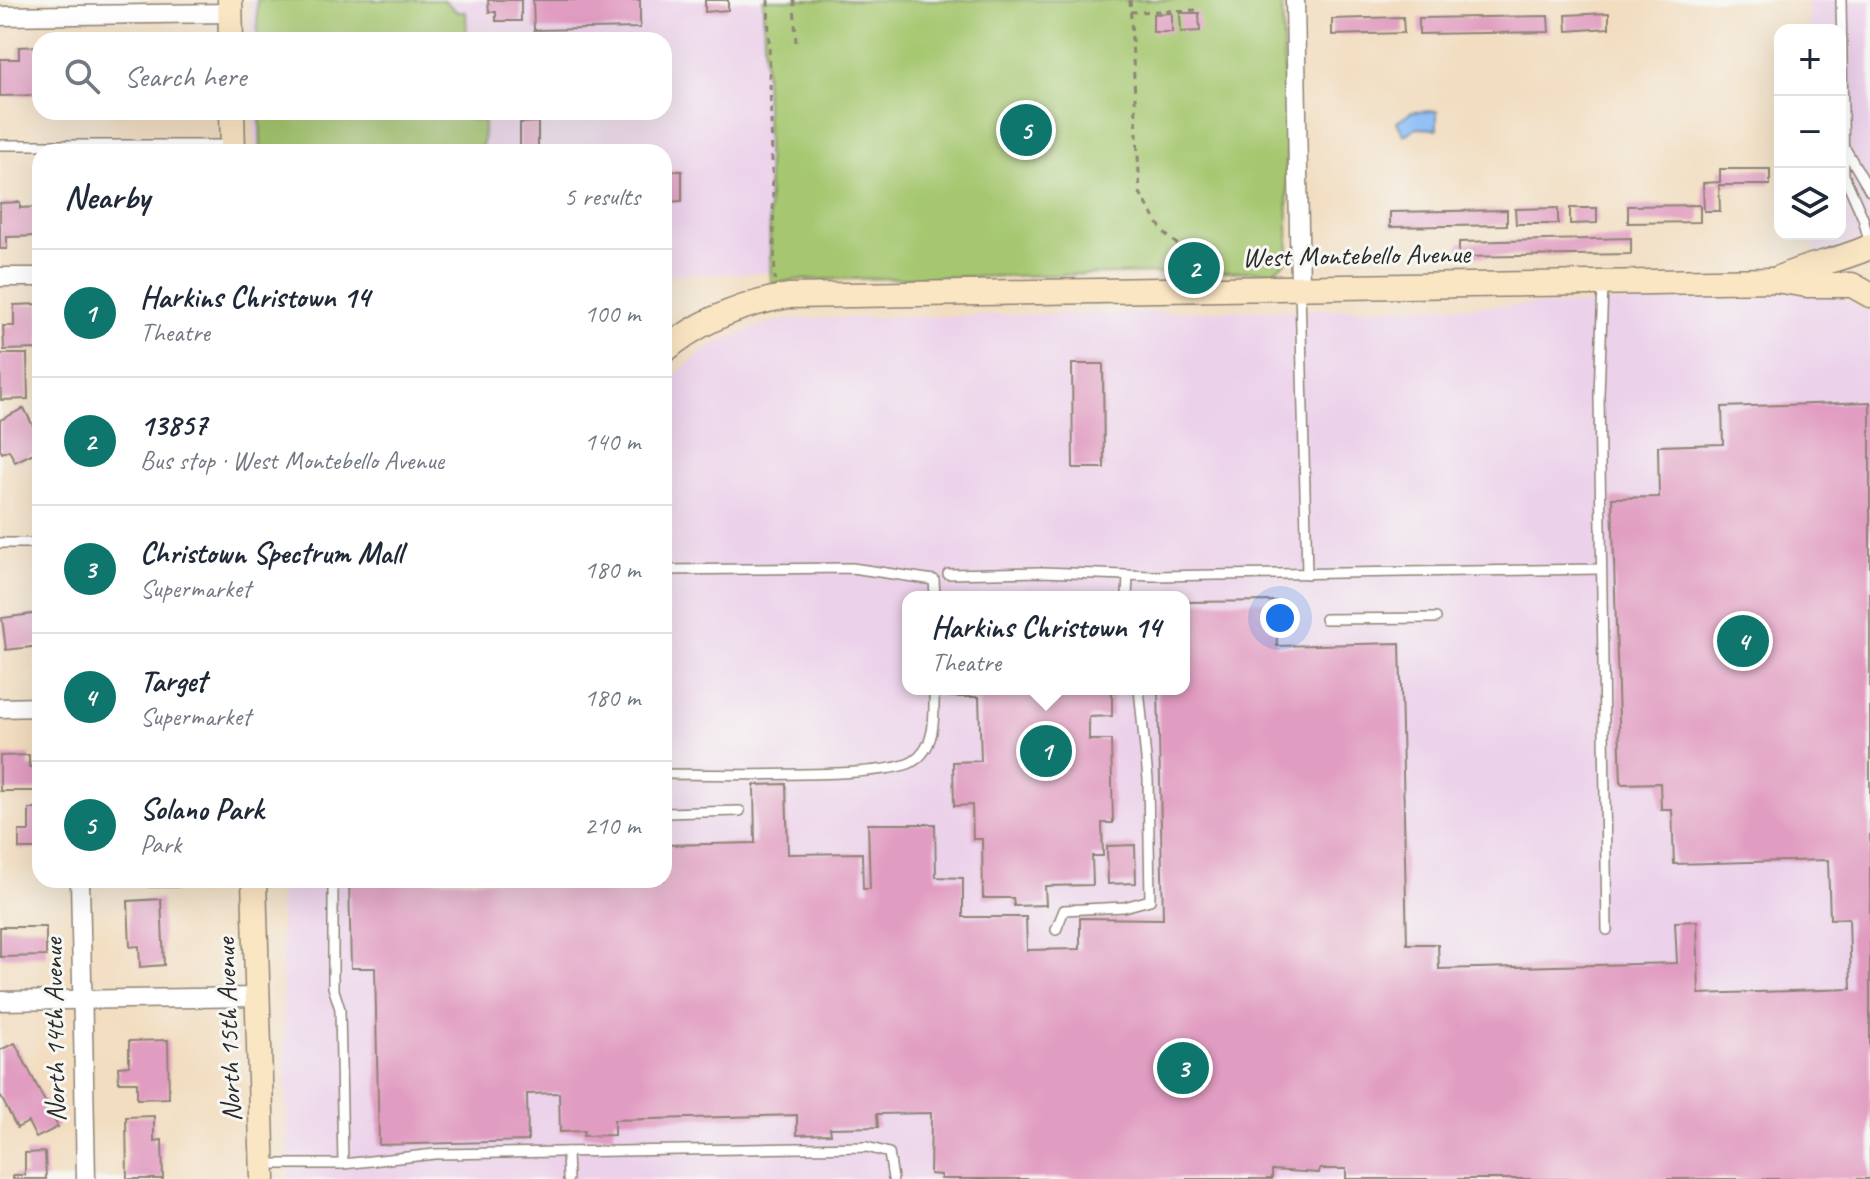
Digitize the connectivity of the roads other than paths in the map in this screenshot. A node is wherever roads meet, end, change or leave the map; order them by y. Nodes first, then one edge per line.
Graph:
1 (1295, 0) edge
2 (1841, 0) edge
3 (230, 7) edge
4 (0, 16) edge
5 (231, 32) edge
6 (1843, 96) edge
7 (232, 120) edge
8 (233, 144) edge
9 (0, 145) edge
10 (32, 145) edge
11 (1846, 150) edge
12 (1844, 168) edge
13 (1870, 191) edge
14 (1870, 246) edge
15 (0, 277) edge
16 (32, 277) edge
17 (1775, 280) junction
18 (1603, 282) junction
19 (1300, 286) junction
20 (1870, 288) edge
21 (1870, 295) edge
22 (672, 345) edge
23 (0, 543) edge
24 (32, 543) edge
25 (1601, 569) junction
26 (672, 570) edge
27 (948, 574) dead end
28 (1307, 574) junction
29 (1128, 576) junction
30 (935, 591) edge
31 (1127, 591) edge
32 (1436, 618) dead end
33 (1325, 619) dead end
34 (934, 695) edge
35 (1140, 695) edge
36 (32, 707) edge
37 (0, 708) edge
38 (672, 774) edge
39 (740, 811) dead end
40 (672, 813) edge
41 (80, 888) edge
42 (254, 888) edge
43 (333, 888) edge
44 (1056, 930) dead end
45 (1607, 930) dead end
46 (257, 997) junction
47 (0, 1001) edge
48 (81, 1001) junction
49 (567, 1152) junction
50 (343, 1164) junction
51 (263, 1172) edge
52 (86, 1179) edge
53 (568, 1179) edge
54 (893, 1179) edge

1 - 19 street
2 - 6 lane
3 - 4 street
3 - 5 street
7 - 8 street
9 - 10 lane
11 - 13 lane
12 - 14 lane
14 - 17 street, West Montebello Avenue
14 - 20 street
15 - 16 street
17 - 18 street, West Montebello Avenue
17 - 21 street, West Montebello Avenue
18 - 19 street, West Montebello Avenue
18 - 25 lane
19 - 22 street, West Montebello Avenue
19 - 28 lane
23 - 24 lane
25 - 28 lane
25 - 45 lane
26 - 30 lane
27 - 29 lane
28 - 29 lane
29 - 31 lane
32 - 33 lane
34 - 38 lane
35 - 44 lane
36 - 37 street
39 - 40 lane
41 - 48 street, North 14th Avenue
42 - 46 street, North 15th Avenue
43 - 50 lane
46 - 48 street
46 - 51 street, North 15th Avenue
47 - 48 street
48 - 52 street, North 14th Avenue
49 - 50 lane
49 - 53 lane
49 - 54 lane
50 - 51 lane

